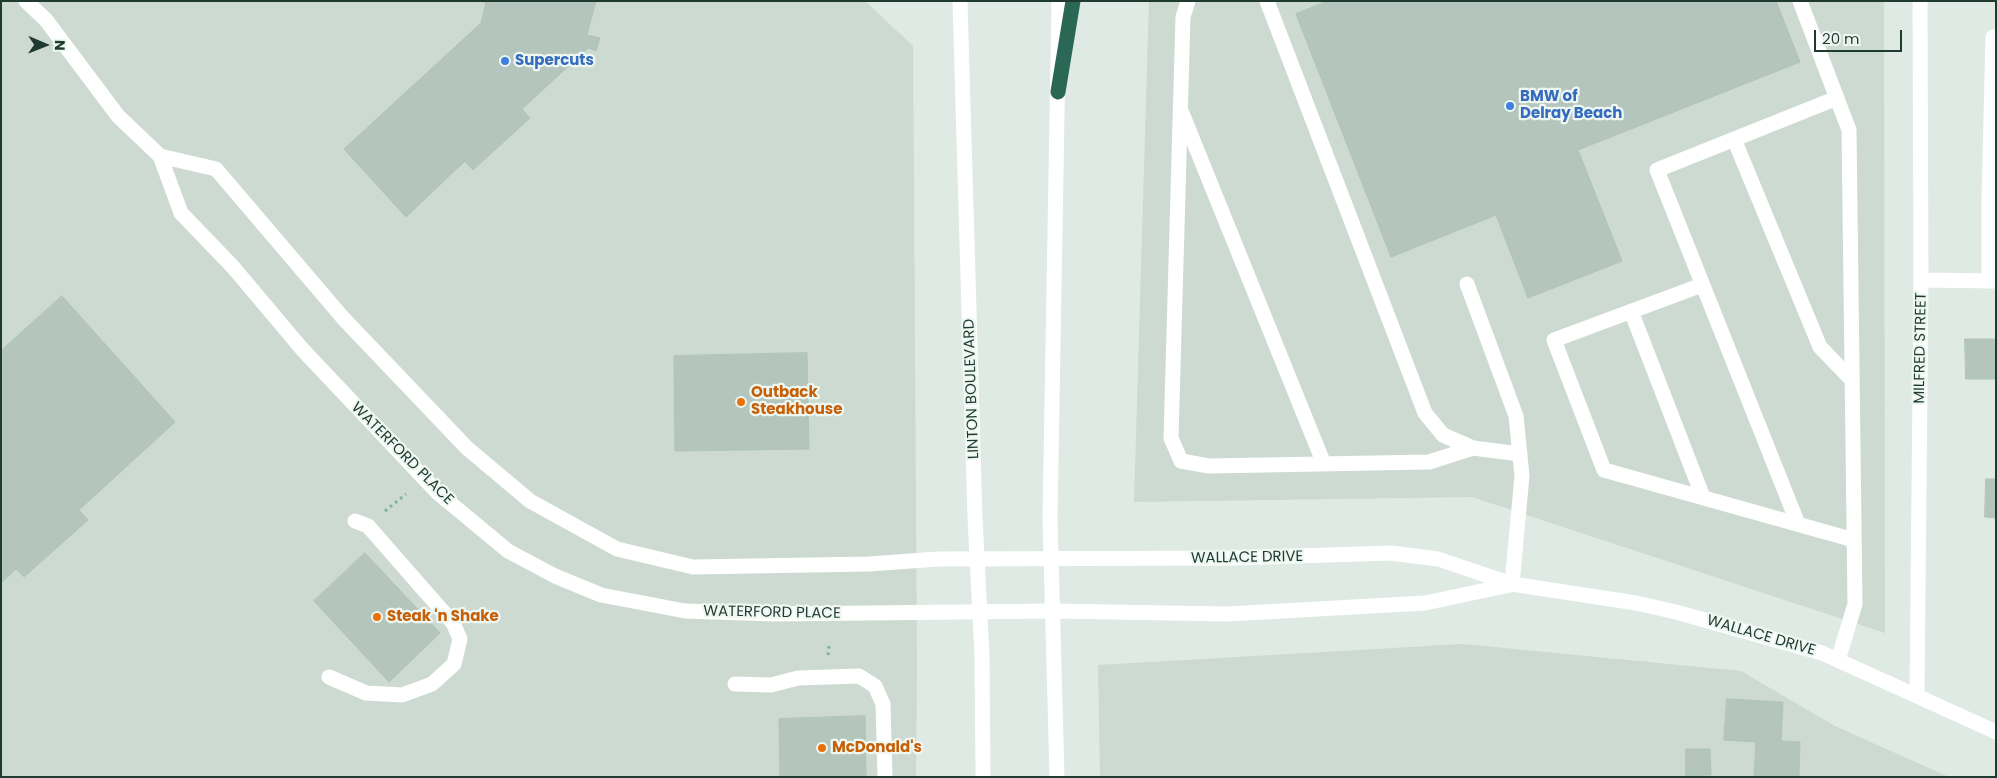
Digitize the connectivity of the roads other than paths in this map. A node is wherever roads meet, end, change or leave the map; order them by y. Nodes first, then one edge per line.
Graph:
1 (26, 1) edge
2 (960, 1) edge
3 (1059, 1) edge
4 (1074, 1) edge
5 (1188, 1) edge
6 (1267, 1) edge
7 (1800, 1) edge
8 (1920, 1) edge
9 (1996, 38) edge
10 (1058, 92) junction
11 (1837, 98) junction
12 (1180, 107) junction
13 (1734, 139) junction
14 (160, 156) junction
15 (1992, 200) edge
16 (1922, 280) junction
17 (1992, 281) edge
18 (1467, 284) dead end
19 (1702, 284) junction
20 (1631, 311) junction
21 (1852, 380) junction
22 (1473, 448) junction
23 (1520, 454) junction
24 (1324, 464) junction
25 (1703, 498) junction
26 (355, 521) dead end
27 (1798, 524) junction
28 (1854, 540) junction
29 (977, 559) junction
30 (1051, 559) junction
31 (1512, 584) junction
32 (1053, 611) junction
33 (980, 612) junction
34 (1838, 660) junction
35 (329, 677) dead end
36 (735, 684) dead end
37 (1917, 695) junction
38 (1996, 732) edge
39 (885, 777) edge
40 (983, 777) edge
41 (1057, 777) edge

1 - 14 street, WATERFORD PLACE
2 - 29 street, LINTON BOULEVARD
3 - 10 street
4 - 10 highway
5 - 12 street
6 - 22 street
7 - 11 street
8 - 16 street, MILFRED STREET
9 - 15 street
10 - 30 street
11 - 13 street
11 - 21 street
12 - 24 street
12 - 24 street
13 - 19 street
13 - 21 street
14 - 29 street
14 - 33 street, WATERFORD PLACE
15 - 17 street
16 - 17 street
16 - 37 street, MILFRED STREET
18 - 23 street
19 - 20 street
19 - 27 street
20 - 25 street
20 - 25 street
21 - 28 street
22 - 23 street
22 - 24 street
23 - 31 street
25 - 27 street
26 - 35 street
27 - 28 street
28 - 34 street
29 - 30 street, WALLACE DRIVE
29 - 33 street, LINTON BOULEVARD
30 - 31 street, WALLACE DRIVE
30 - 32 street
31 - 32 street, WALLACE DRIVE
31 - 34 street, WALLACE DRIVE
32 - 33 street, WALLACE DRIVE
32 - 41 street
33 - 40 street, LINTON BOULEVARD
34 - 37 street, WALLACE DRIVE
36 - 39 street
37 - 38 street, WALLACE DRIVE

